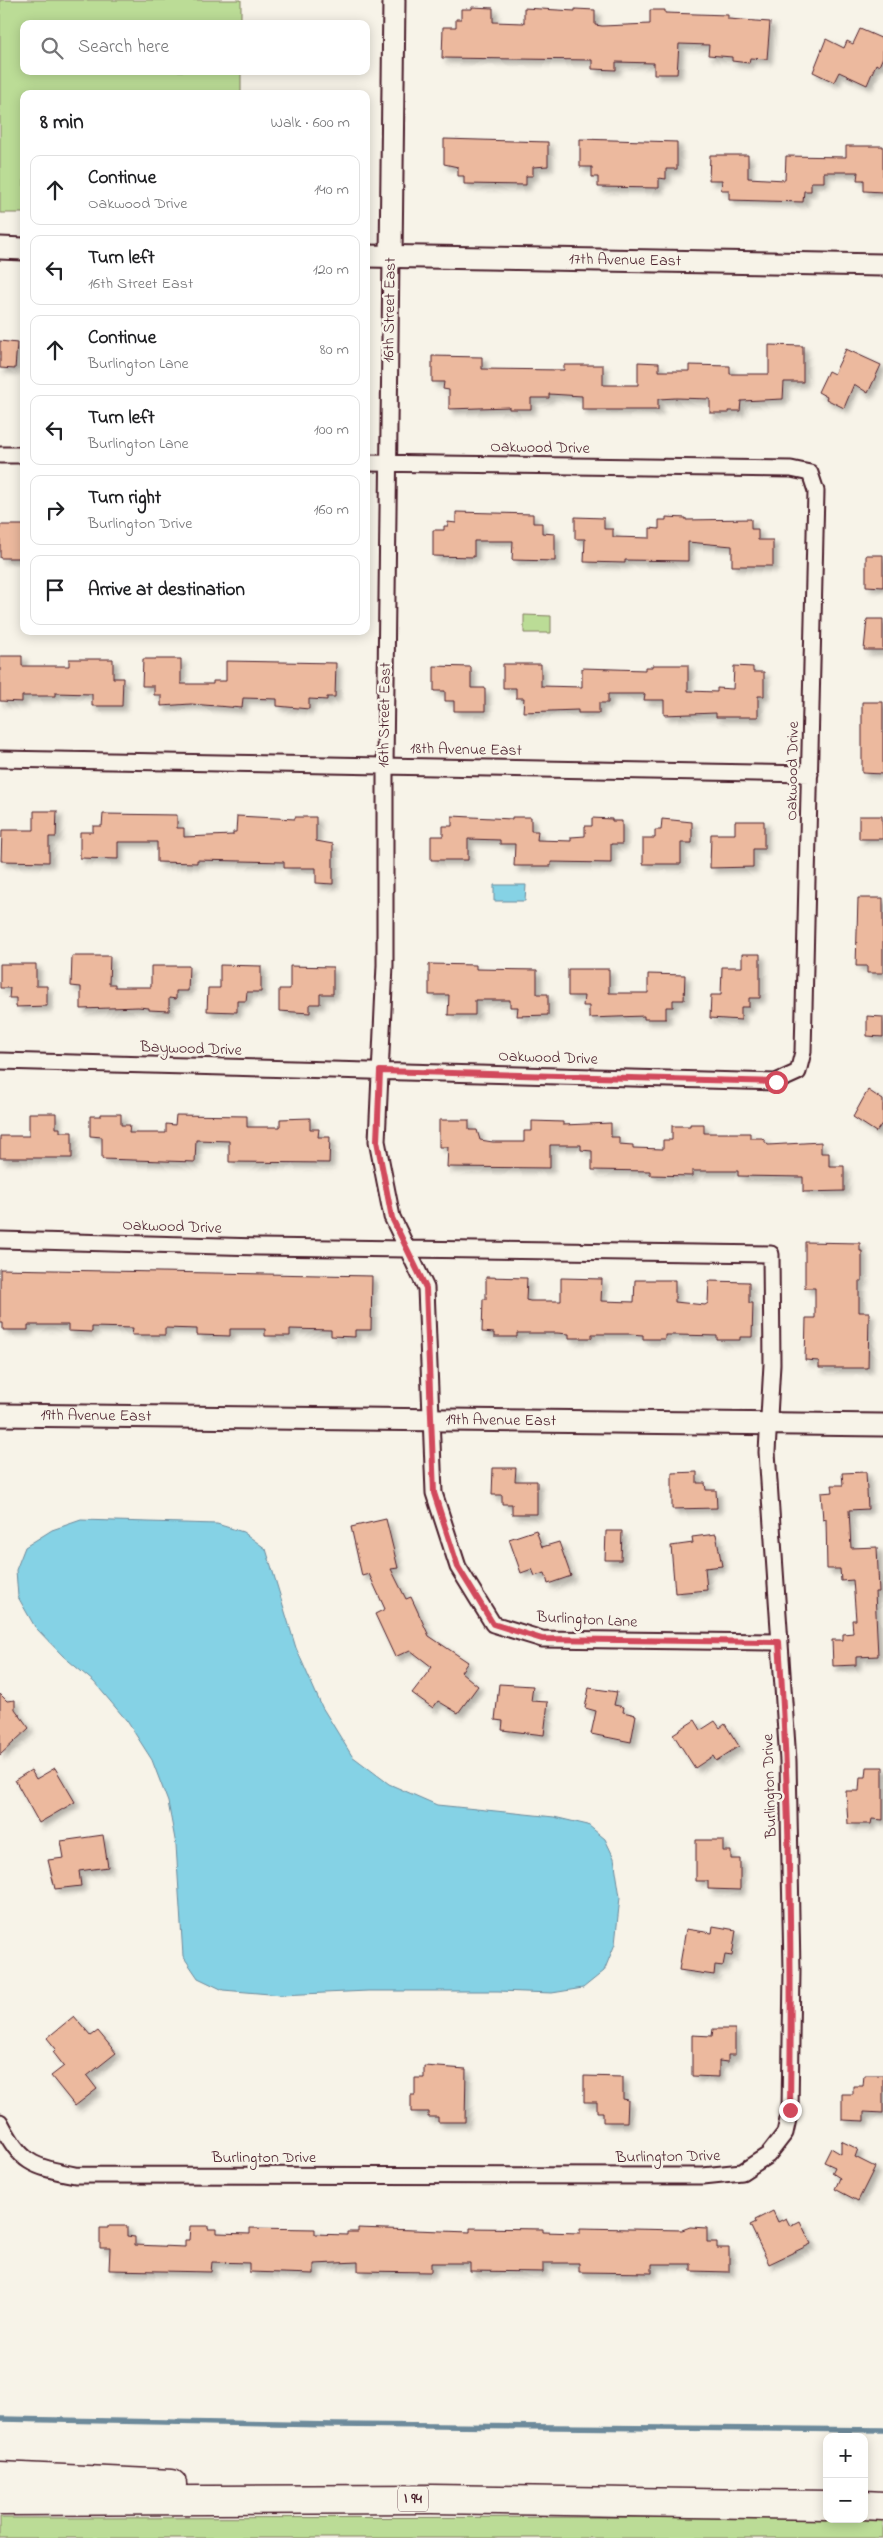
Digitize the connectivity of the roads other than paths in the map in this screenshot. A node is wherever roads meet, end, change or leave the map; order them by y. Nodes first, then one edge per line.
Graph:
1 (394, 0) edge
2 (0, 248) edge
3 (20, 249) edge
4 (370, 256) edge
5 (391, 256) junction
6 (883, 265) edge
7 (0, 455) edge
8 (20, 455) edge
9 (370, 463) edge
10 (388, 464) junction
11 (0, 759) edge
12 (384, 766) junction
13 (810, 774) junction
14 (0, 1061) edge
15 (380, 1071) junction
16 (0, 1240) edge
17 (407, 1249) junction
18 (0, 1414) edge
19 (432, 1420) junction
20 (769, 1425) junction
21 (883, 1425) edge
22 (779, 1642) junction
23 (0, 2122) edge
24 (0, 2476) edge
25 (430, 2499) junction
26 (0, 2501) edge
27 (823, 2505) edge
28 (868, 2505) edge
29 (883, 2506) edge

1 - 5 street, 16th Street East
2 - 3 street
4 - 5 street, 17th Avenue East
5 - 6 street, 17th Avenue East
5 - 10 street, 16th Street East
7 - 8 street
9 - 10 street
10 - 12 street, 16th Street East
10 - 13 street, Oakwood Drive
11 - 12 street, 18th Avenue East
12 - 13 street, 18th Avenue East
12 - 15 street, 16th Street East
13 - 15 street, Oakwood Drive
14 - 15 street, Baywood Drive
15 - 17 street, 16th Street East
16 - 17 street, Oakwood Drive
17 - 19 street, 16th Street East
17 - 20 street, Oakwood Drive
18 - 19 street, 19th Avenue East
19 - 20 street, 19th Avenue East
19 - 22 street, Burlington Lane
20 - 21 street, 19th Avenue East
20 - 22 street, Burlington Drive
22 - 23 street, Burlington Drive
24 - 25 highway
25 - 26 highway, I 94
25 - 27 highway, I 94
28 - 29 highway

